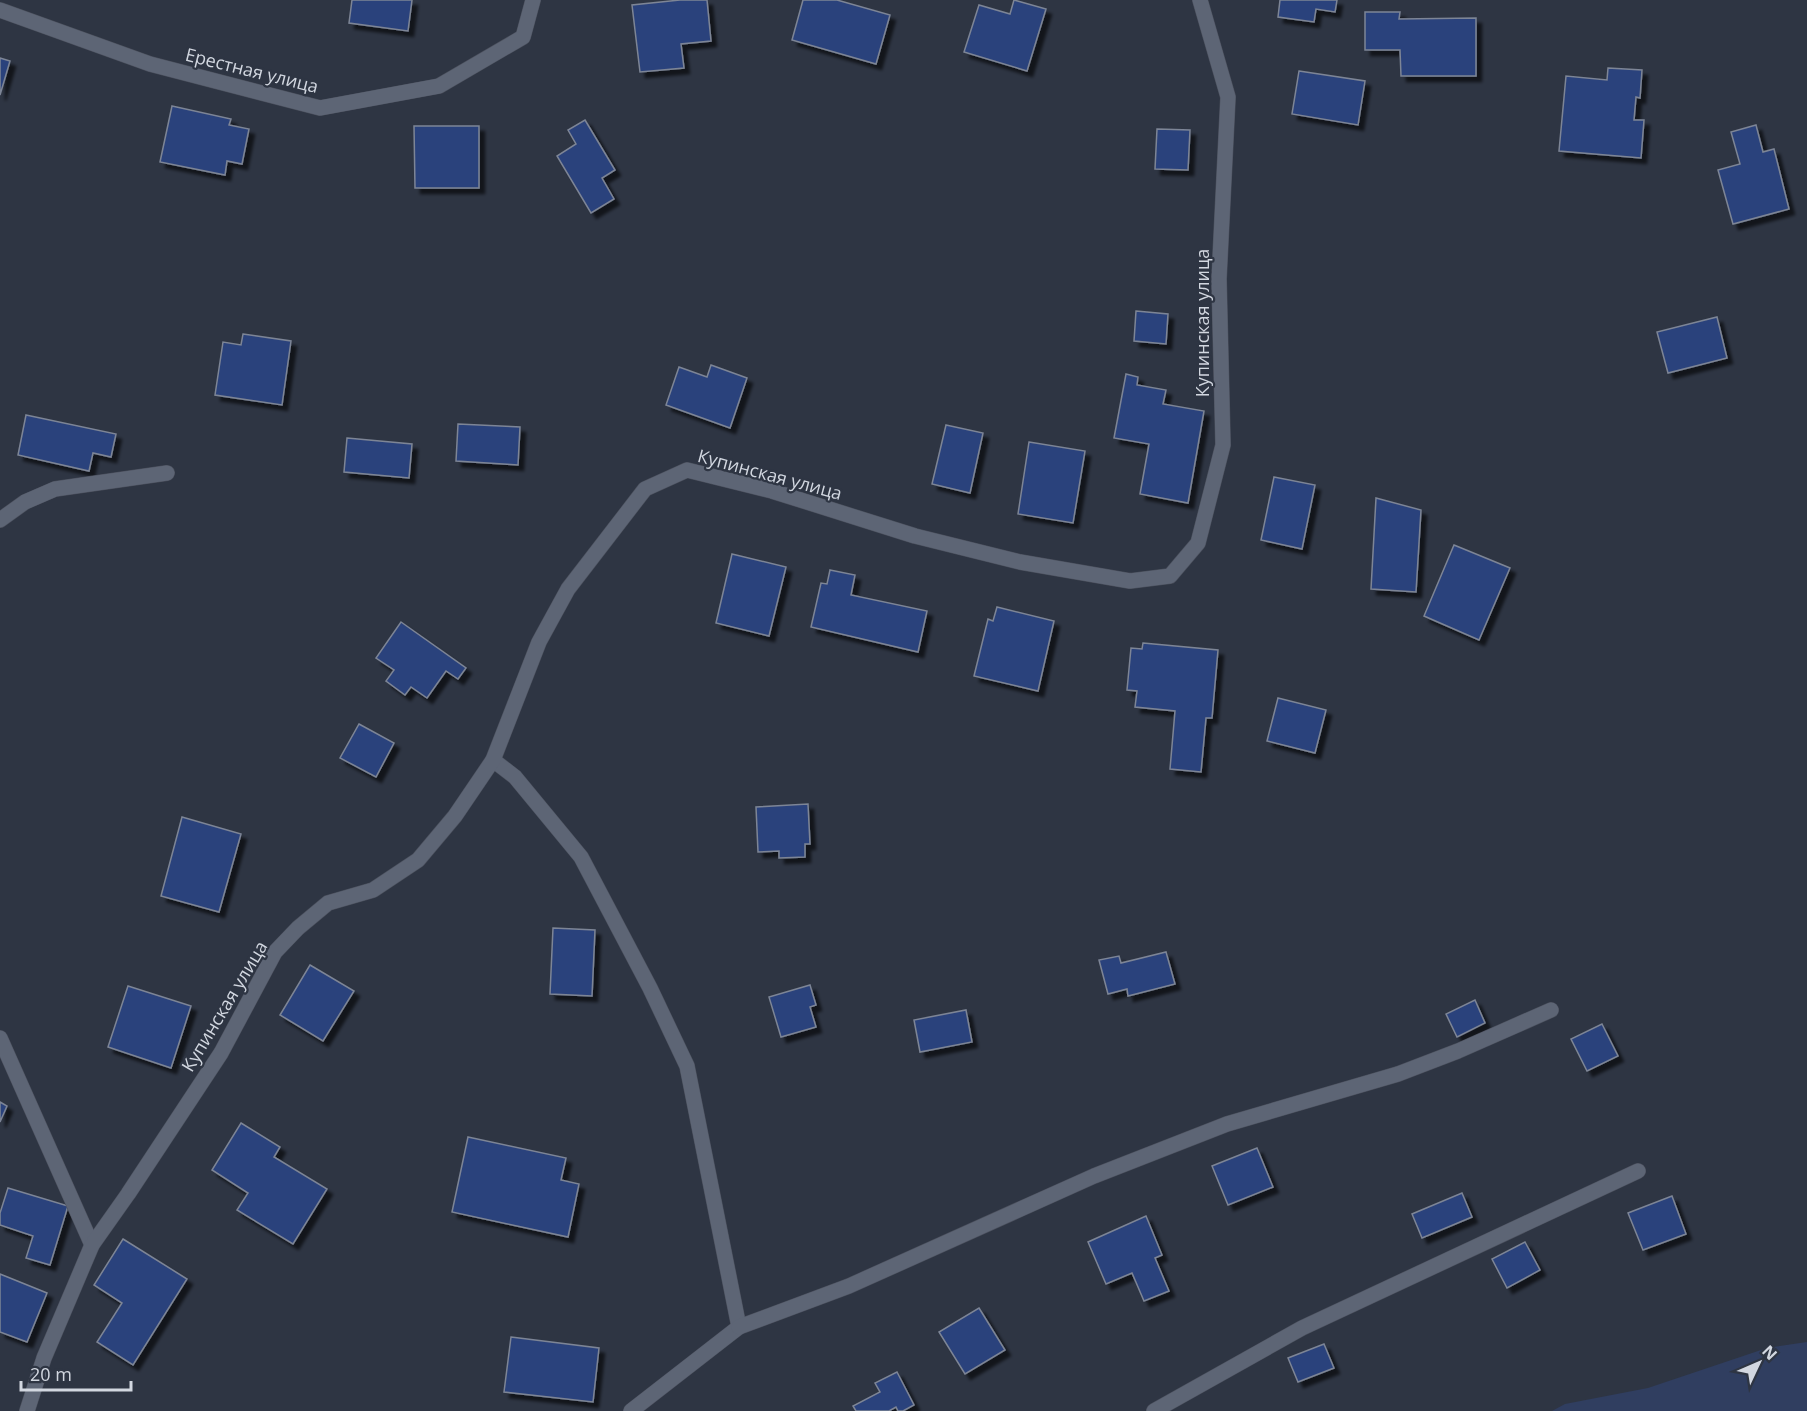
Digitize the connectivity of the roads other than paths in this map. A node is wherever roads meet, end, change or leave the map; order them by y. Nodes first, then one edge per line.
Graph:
1 (533, 0) edge
2 (1200, 0) edge
3 (0, 10) edge
4 (167, 473) dead end
5 (0, 520) edge
6 (493, 760) junction
7 (1551, 1011) dead end
8 (0, 1038) edge
9 (1638, 1171) dead end
10 (92, 1245) junction
11 (739, 1327) junction
12 (27, 1411) edge
13 (631, 1411) edge
14 (1155, 1411) edge

1 - 3 street, Ерестная улица
2 - 6 street, Купинская улица
4 - 5 street
6 - 10 street, Купинская улица
6 - 11 street
7 - 11 street
8 - 10 street
9 - 14 street
10 - 12 street, Купинская улица
11 - 13 street

